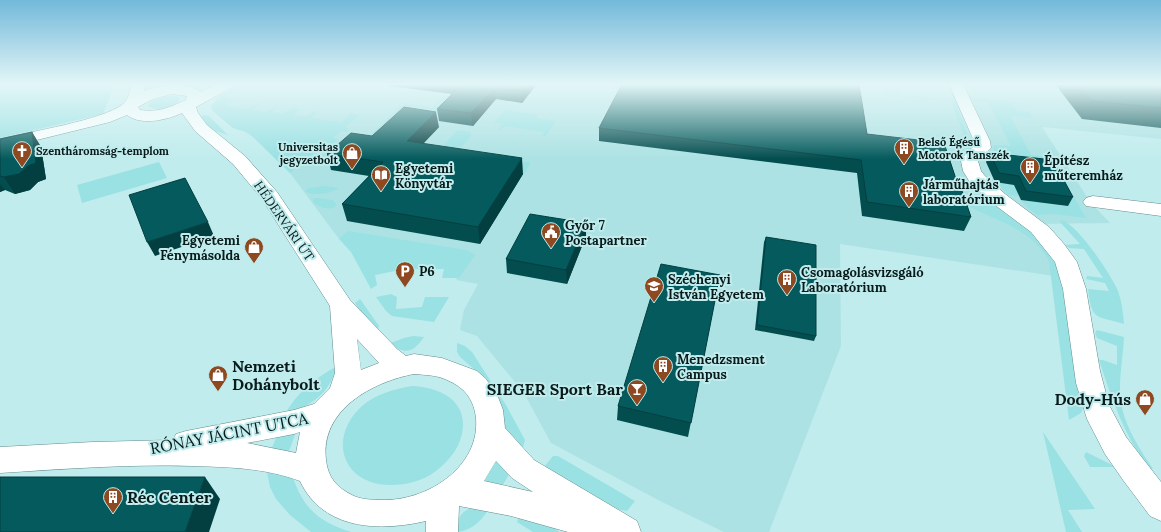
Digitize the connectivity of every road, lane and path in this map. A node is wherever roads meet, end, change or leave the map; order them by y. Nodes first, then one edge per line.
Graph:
1 (124, 109) edge
2 (133, 109) edge
3 (175, 109) edge
4 (189, 109) edge
5 (967, 109) edge
6 (153, 115) junction
7 (219, 143) junction
8 (0, 144) edge
9 (1093, 202) dead end
10 (1161, 210) edge
11 (342, 306) junction
12 (401, 366) junction
13 (333, 403) junction
14 (492, 433) junction
15 (134, 452) junction
16 (0, 460) edge
17 (312, 472) junction
18 (449, 494) junction
19 (1161, 506) edge
20 (375, 523) edge
21 (609, 531) edge
22 (442, 532) edge

1 - 8 street
2 - 6 street
3 - 6 street
4 - 7 street, HÉDERVÁRI ÚT
5 - 19 street
6 - 7 street, HÉDERVÁRI ÚT
7 - 11 street, HÉDERVÁRI ÚT
9 - 10 street
11 - 12 street, HÉDERVÁRI ÚT
11 - 13 street, HÉDERVÁRI ÚT
12 - 13 street
12 - 14 street
13 - 15 street, RÓNAY JÁCINT UTCA
13 - 17 street, HÉDERVÁRI ÚT
14 - 18 street
14 - 21 street
15 - 16 street, RÓNAY JÁCINT UTCA
15 - 17 street, RÓNAY JÁCINT UTCA
17 - 20 street
18 - 20 street
18 - 21 street
18 - 22 street

